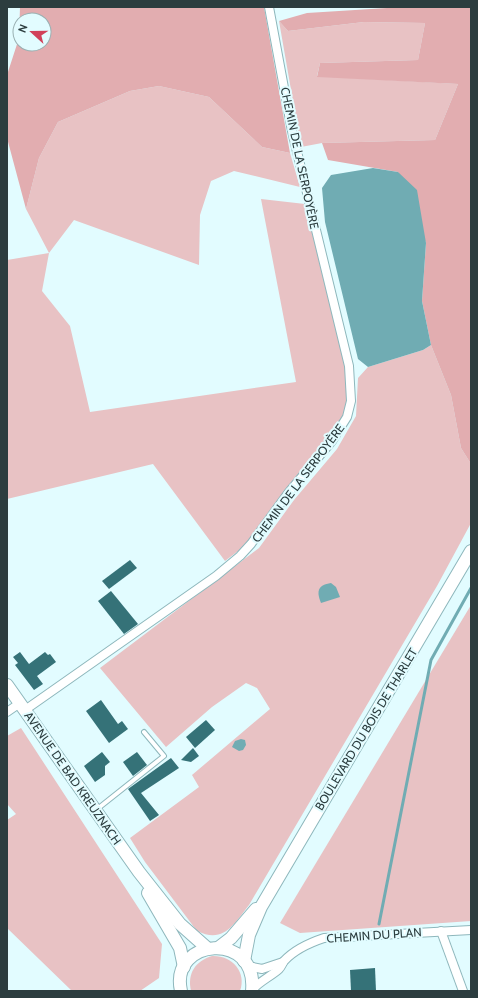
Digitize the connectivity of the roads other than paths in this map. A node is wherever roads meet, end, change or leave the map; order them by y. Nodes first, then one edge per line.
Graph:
1 (270, 7) edge
2 (471, 551) edge
3 (7, 685) edge
4 (23, 706) junction
5 (7, 712) edge
6 (144, 732) dead end
7 (96, 810) junction
8 (139, 872) junction
9 (260, 908) junction
10 (471, 930) edge
11 (441, 931) junction
12 (213, 948) junction
13 (284, 962) junction
14 (246, 963) junction
15 (184, 967) junction
16 (181, 991) edge
17 (252, 991) edge
18 (463, 991) edge

1 - 4 street, CHEMIN DE LA SERPOYÈRE
2 - 9 main road, BOULEVARD DU BOIS DE THARLET
3 - 4 main road, AVENUE DE BAD KREUZNACH
4 - 5 street, CHEMIN DE LA SERPOYÈRE
4 - 7 main road, AVENUE DE BAD KREUZNACH
6 - 7 lane
7 - 8 main road, AVENUE DE BAD KREUZNACH
8 - 12 main road, AVENUE DE BAD KREUZNACH
8 - 15 main road, AVENUE DE BAD KREUZNACH
9 - 12 main road, BOULEVARD DU BOIS DE THARLET
9 - 14 main road, BOULEVARD DU BOIS DE THARLET
10 - 11 street, CHEMIN DU PLAN
11 - 13 street, CHEMIN DU PLAN
11 - 18 street
12 - 14 main road
12 - 15 main road, BOULEVARD DU BOIS DE THARLET
13 - 14 street, CHEMIN DU PLAN
13 - 17 street, CHEMIN DU PLAN
14 - 17 main road
15 - 16 main road

